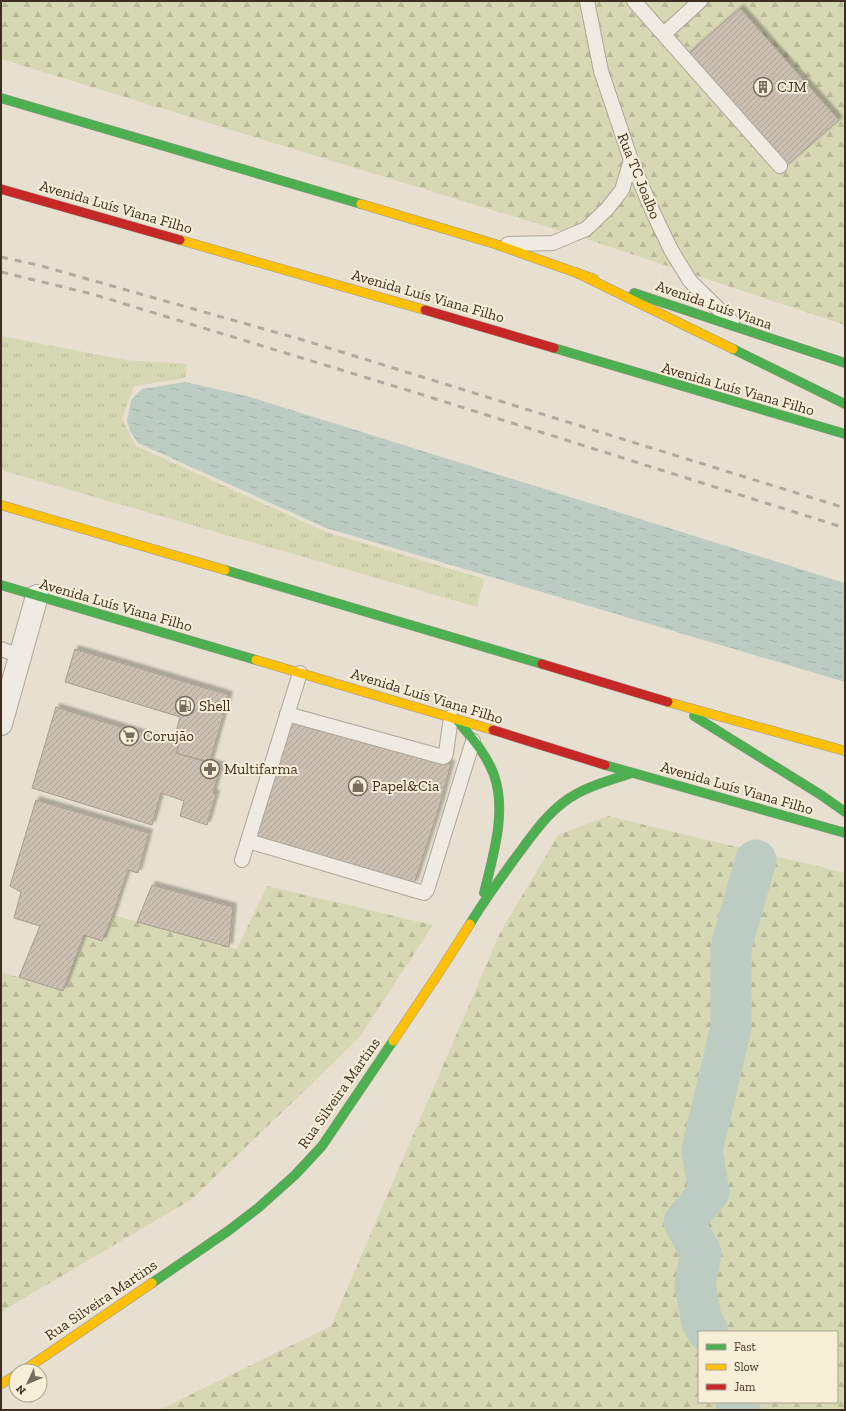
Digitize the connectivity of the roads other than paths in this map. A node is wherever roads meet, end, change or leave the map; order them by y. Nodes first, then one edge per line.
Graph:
1 (586, 1) edge
2 (634, 1) edge
3 (700, 1) edge
4 (664, 34) junction
5 (1, 98) edge
6 (631, 160) junction
7 (780, 166) dead end
8 (1, 190) edge
9 (495, 244) junction
10 (575, 272) junction
11 (738, 328) junction
12 (845, 363) edge
13 (845, 404) edge
14 (845, 434) edge
15 (1, 505) edge
16 (1, 585) edge
17 (37, 596) junction
18 (10, 653) edge
19 (300, 673) junction
20 (675, 704) junction
21 (287, 714) junction
22 (453, 718) junction
23 (1, 724) edge
24 (473, 741) junction
25 (845, 751) edge
26 (632, 773) junction
27 (845, 812) edge
28 (845, 833) edge
29 (248, 841) junction
30 (242, 860) dead end
31 (482, 904) junction
32 (35, 1363) edge

1 - 6 lane, Rua TC Joalbo
2 - 4 lane
3 - 4 lane
4 - 7 lane
5 - 9 main road
6 - 9 lane
6 - 11 lane, Rua TC Joalbo
8 - 14 main road, Avenida Luís Viana Filho
9 - 10 main road
10 - 11 main road, Avenida Luís Viana
10 - 13 main road
11 - 12 main road, Avenida Luís Viana
15 - 20 main road
16 - 17 main road, Avenida Luís Viana Filho
17 - 18 street
17 - 19 main road, Avenida Luís Viana Filho
18 - 23 street
19 - 21 lane
19 - 22 main road, Avenida Luís Viana Filho
20 - 25 main road
20 - 27 main road
21 - 22 lane
21 - 29 lane
22 - 24 main road, Rua Silveira Martins
22 - 26 main road, Avenida Luís Viana Filho
24 - 29 lane
24 - 31 main road, Rua Silveira Martins
26 - 28 main road, Avenida Luís Viana Filho
26 - 31 main road, Rua Silveira Martins
29 - 30 lane
31 - 32 main road, Rua Silveira Martins

